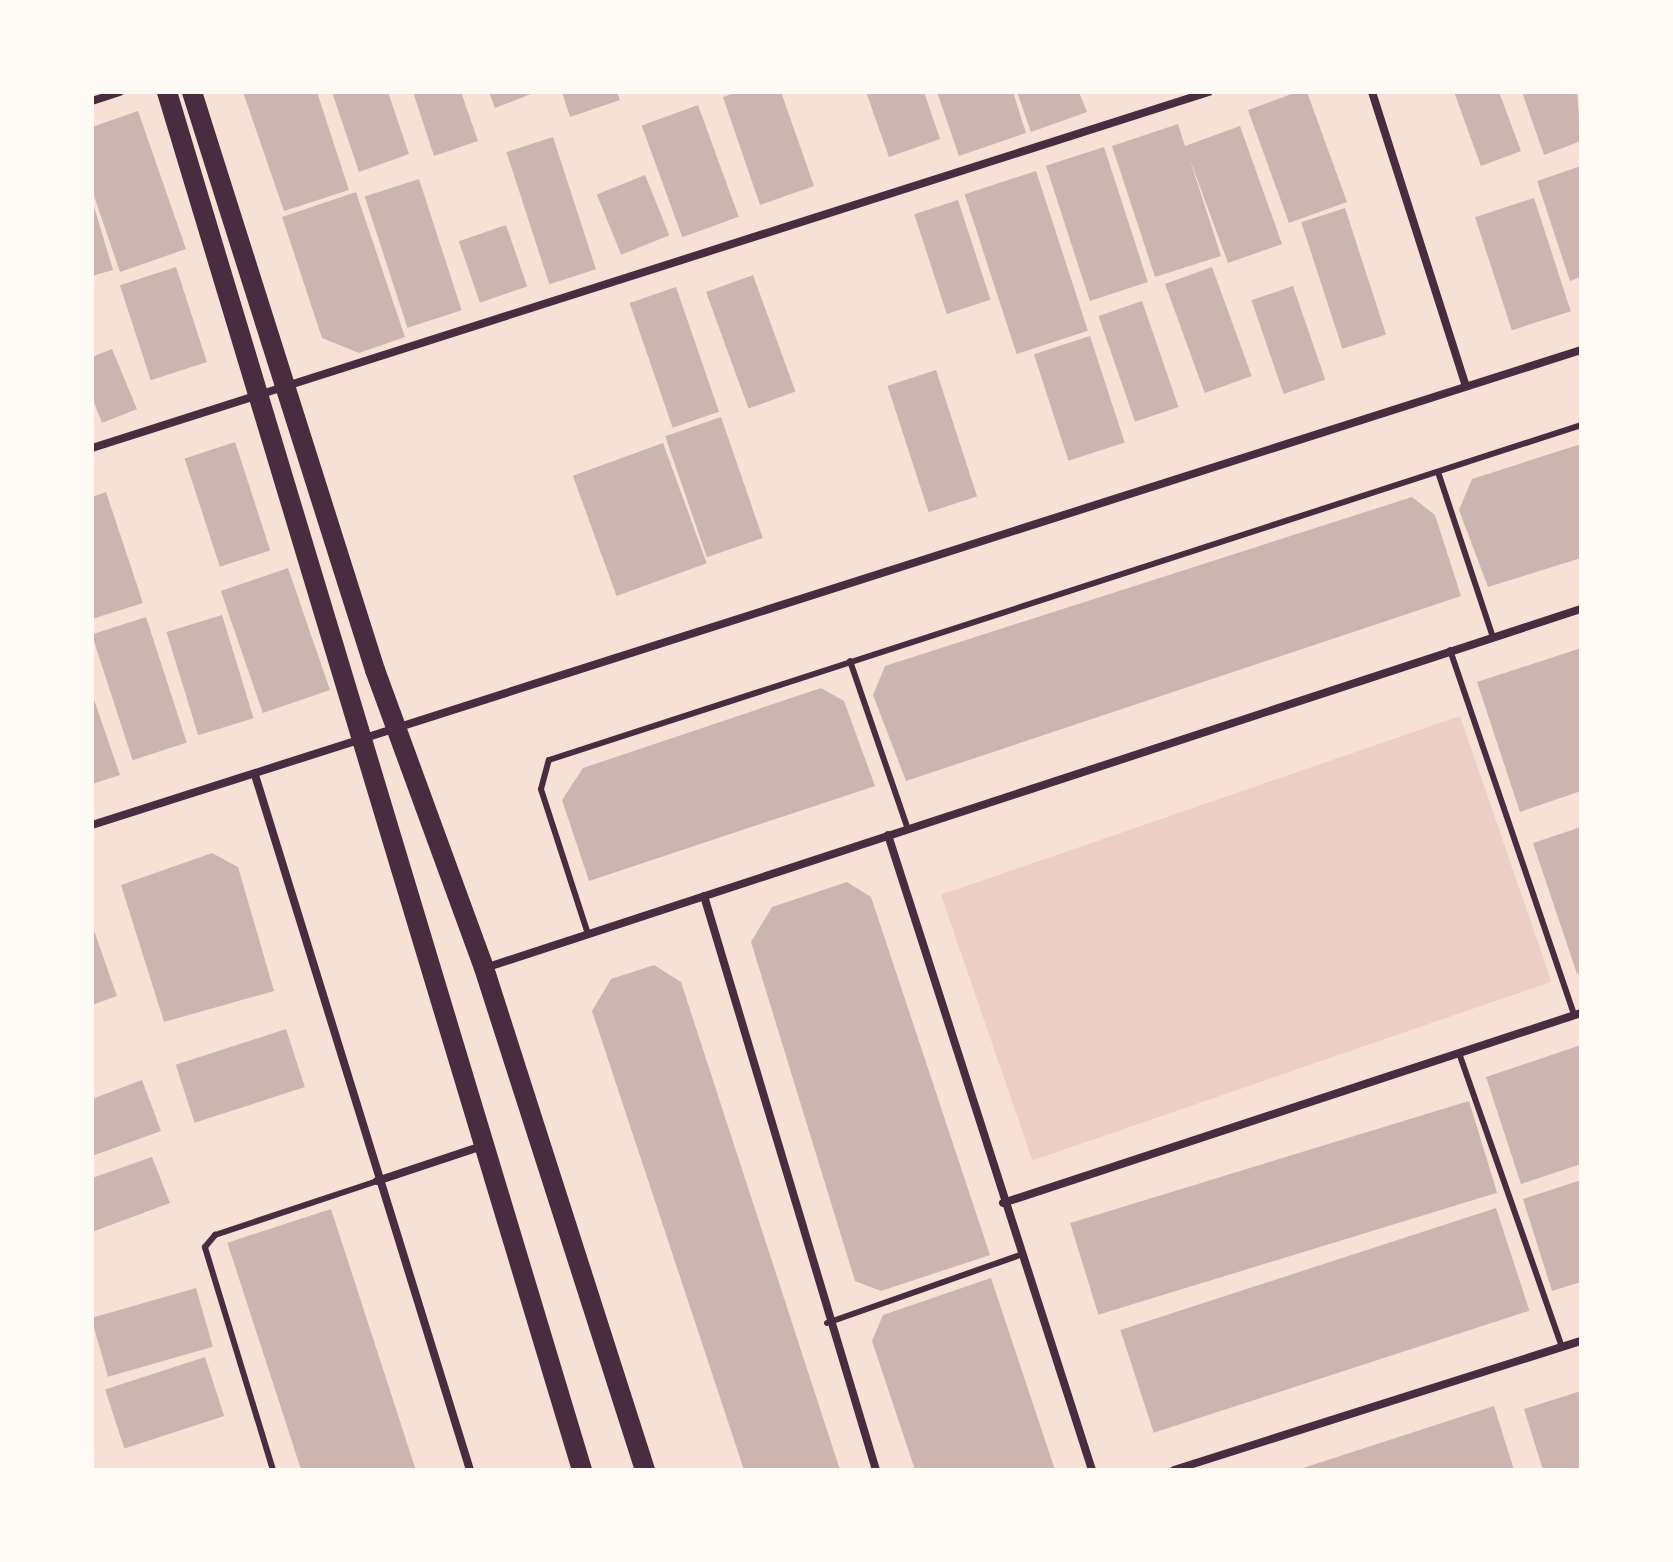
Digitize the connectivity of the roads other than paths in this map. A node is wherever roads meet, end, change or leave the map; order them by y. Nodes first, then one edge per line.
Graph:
1 (120, 92) edge
2 (167, 92) edge
3 (192, 92) edge
4 (1209, 92) edge
5 (1372, 92) edge
6 (92, 101) edge
7 (1581, 350) edge
8 (289, 385) junction
9 (1466, 386) junction
10 (256, 396) junction
11 (1581, 425) edge
12 (92, 448) edge
13 (1438, 472) junction
14 (1581, 609) edge
15 (1493, 637) junction
16 (1450, 650) junction
17 (850, 661) junction
18 (397, 729) junction
19 (359, 742) junction
20 (255, 775) junction
21 (92, 825) edge
22 (908, 829) junction
23 (888, 835) junction
24 (704, 896) junction
25 (588, 934) junction
26 (484, 968) junction
27 (1577, 1014) edge
28 (1459, 1053) junction
29 (479, 1147) junction
30 (377, 1181) junction
31 (1003, 1203) junction
32 (1020, 1255) junction
33 (827, 1323) junction
34 (1581, 1341) edge
35 (1562, 1347) junction
36 (273, 1470) edge
37 (470, 1470) edge
38 (582, 1470) edge
39 (645, 1470) edge
40 (876, 1470) edge
41 (1092, 1470) edge
42 (1174, 1470) edge

1 - 6 street
2 - 10 main road
3 - 8 main road
4 - 8 street
5 - 9 street
7 - 9 street
8 - 10 street
8 - 18 main road
9 - 18 street
10 - 12 street
10 - 19 main road
11 - 13 lane
13 - 15 lane
13 - 17 lane
14 - 15 street
15 - 16 street
16 - 22 street
16 - 27 lane
17 - 22 lane
17 - 25 lane
18 - 19 street
18 - 26 main road
19 - 20 street
19 - 29 main road
20 - 21 street
20 - 30 street
22 - 23 street
23 - 24 street
23 - 31 street
24 - 25 street
24 - 33 street
25 - 26 street
26 - 39 main road
27 - 28 street
28 - 31 street
28 - 35 lane
29 - 30 street
29 - 38 main road
30 - 36 lane
30 - 37 street
31 - 32 street
32 - 33 lane
32 - 41 street
33 - 40 street
34 - 35 street
35 - 42 street

